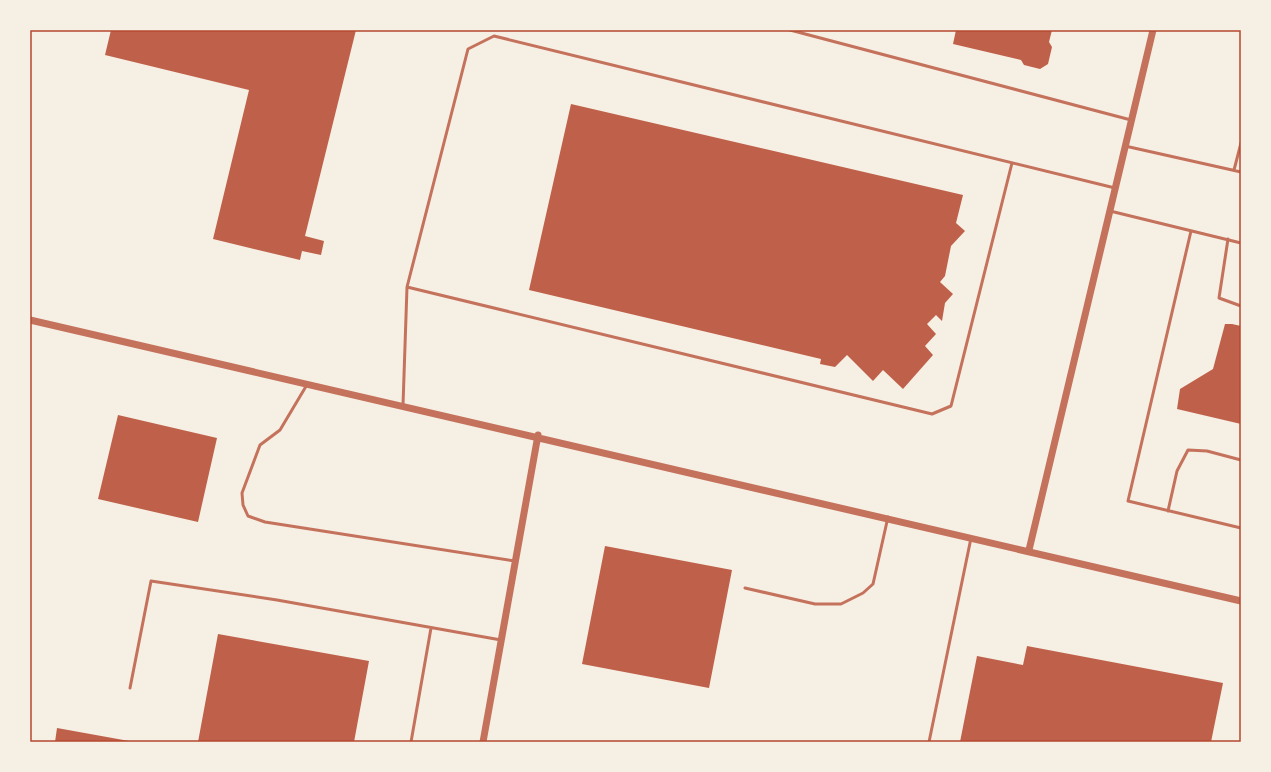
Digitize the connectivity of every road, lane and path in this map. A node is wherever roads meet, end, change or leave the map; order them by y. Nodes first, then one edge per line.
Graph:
1 (790, 30) edge
2 (1153, 30) edge
3 (1131, 120) junction
4 (1241, 143) edge
5 (1125, 146) junction
6 (1012, 163) junction
7 (1234, 170) junction
8 (1241, 172) edge
9 (1115, 188) junction
10 (1110, 211) junction
11 (1191, 231) junction
12 (1228, 240) junction
13 (1241, 243) edge
14 (407, 288) junction
15 (1241, 306) edge
16 (30, 320) edge
17 (308, 383) junction
18 (403, 405) junction
19 (538, 435) junction
20 (1241, 460) edge
21 (1168, 511) junction
22 (888, 517) junction
23 (1241, 528) edge
24 (971, 536) junction
25 (1029, 550) junction
26 (515, 561) junction
27 (745, 588) dead end
28 (1241, 601) edge
29 (431, 628) junction
30 (501, 640) junction
31 (130, 688) dead end
32 (411, 742) edge
33 (483, 742) edge
34 (929, 742) edge

1 - 3 lane
2 - 3 street
3 - 5 street
4 - 7 lane
5 - 7 lane
5 - 9 street
6 - 9 lane
6 - 14 lane
6 - 14 lane
7 - 8 lane
9 - 10 street
10 - 11 lane
10 - 25 street
11 - 12 lane
11 - 21 lane
12 - 13 lane
12 - 15 lane
14 - 18 lane
16 - 17 street
17 - 18 street
17 - 26 lane
18 - 19 street
19 - 22 street
19 - 26 street
20 - 21 lane
21 - 23 lane
22 - 24 street
22 - 27 lane
24 - 25 street
24 - 34 lane
25 - 28 street
26 - 30 street
29 - 30 lane
29 - 31 lane
29 - 32 lane
30 - 33 street

